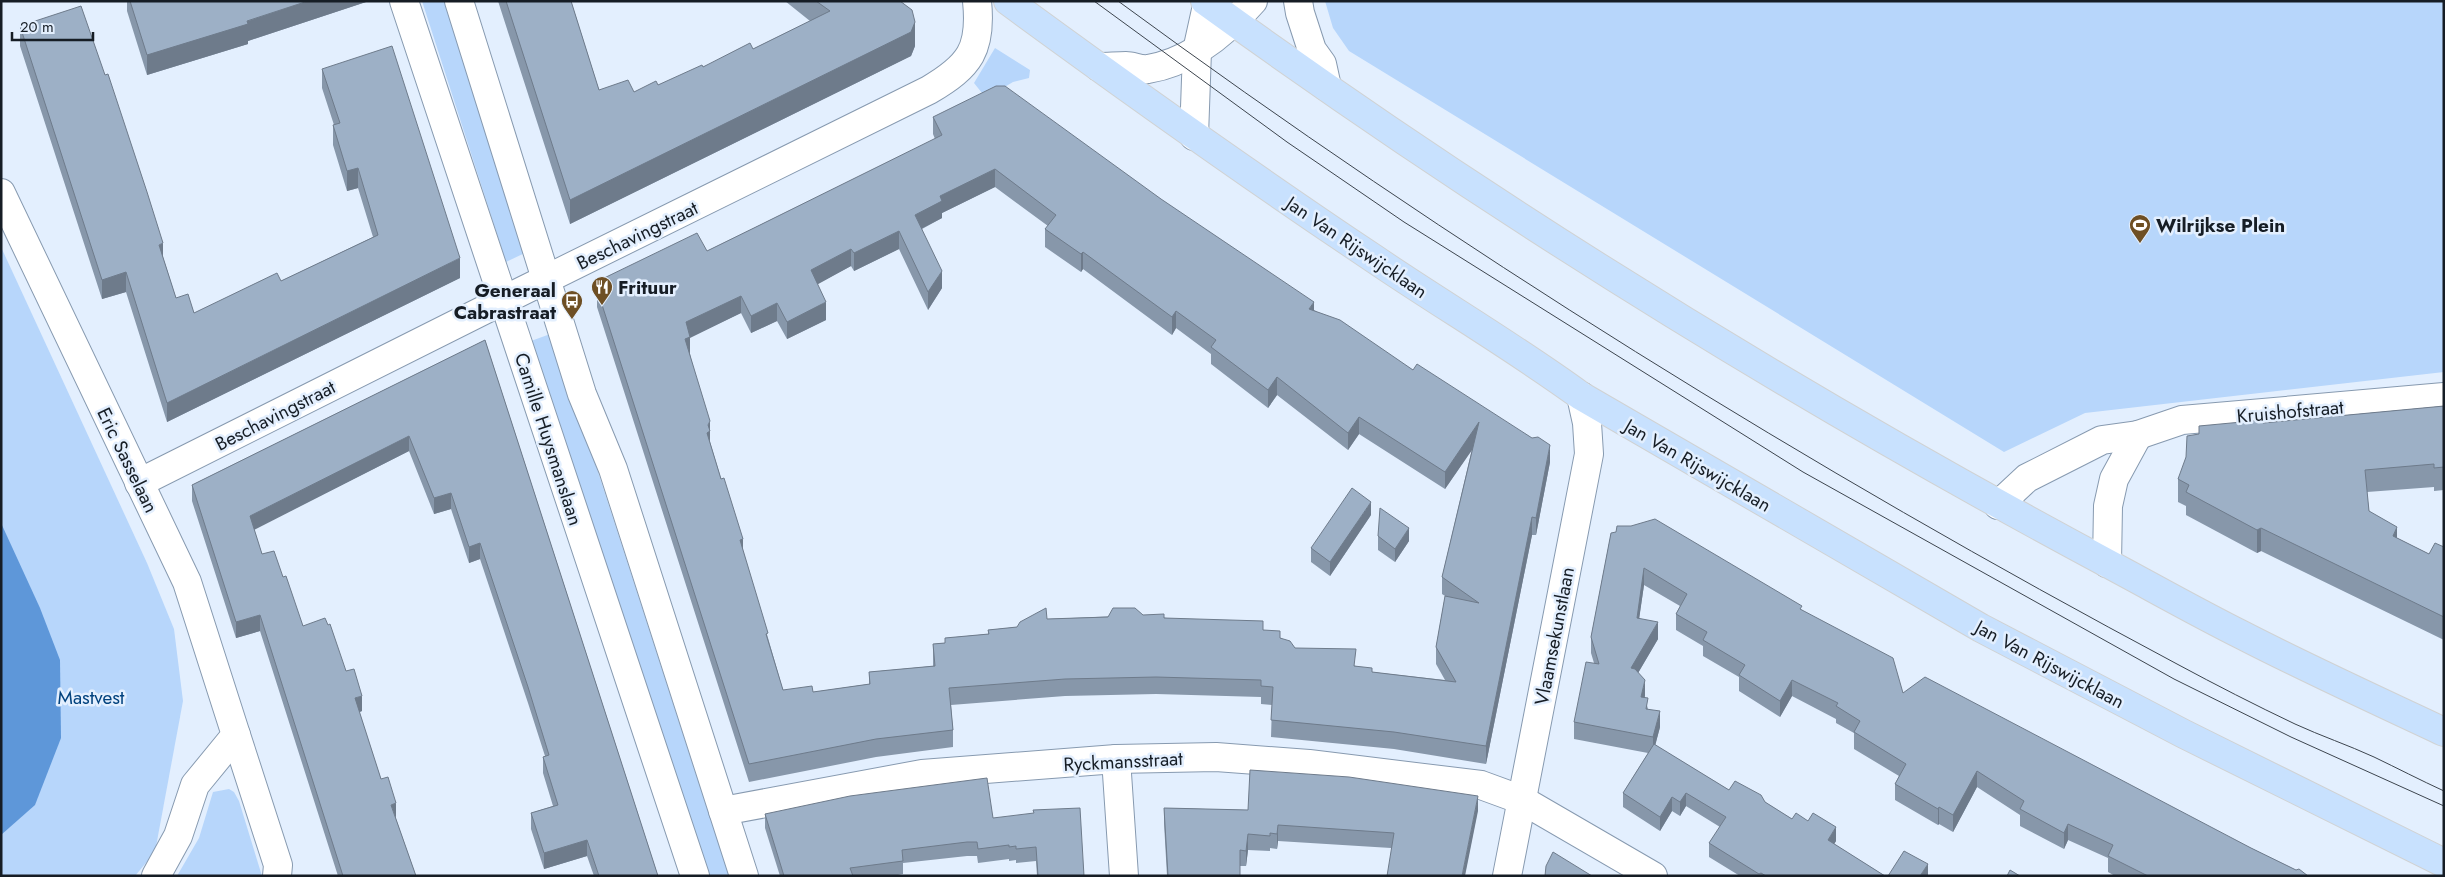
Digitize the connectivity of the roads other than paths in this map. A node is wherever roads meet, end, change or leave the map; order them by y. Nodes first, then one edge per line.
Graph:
1 (404, 1) edge
2 (459, 1) edge
3 (977, 1) edge
4 (1008, 1) edge
5 (1254, 1) edge
6 (1298, 1) edge
7 (1207, 2) edge
8 (1234, 22) junction
9 (1196, 51) junction
10 (1099, 67) junction
11 (1327, 87) junction
12 (1194, 136) junction
13 (1, 193) edge
14 (546, 280) junction
15 (502, 300) junction
16 (1581, 396) junction
17 (2444, 397) edge
18 (2138, 435) junction
19 (140, 483) junction
20 (1998, 505) junction
21 (2107, 563) junction
22 (2444, 732) edge
23 (236, 735) junction
24 (1116, 759) junction
25 (1522, 800) junction
26 (723, 811) junction
27 (2438, 865) edge
28 (156, 876) edge
29 (278, 876) edge
30 (694, 876) edge
31 (744, 876) edge
32 (1124, 876) edge
33 (1507, 876) edge
34 (1653, 876) edge

1 - 15 street, Camille Huysmanslaan
2 - 14 street
3 - 14 street, Beschavingstraat
4 - 10 main road, Jan Van Rijswijcklaan
5 - 8 street
6 - 11 street
7 - 8 main road
7 - 9 street
8 - 9 street
8 - 11 main road
9 - 10 street
9 - 12 street
10 - 12 main road, Jan Van Rijswijcklaan
11 - 20 main road
12 - 16 main road, Jan Van Rijswijcklaan
13 - 19 street, Eric Sasselaan
14 - 15 street, Beschavingstraat
14 - 26 street
15 - 19 street, Beschavingstraat
15 - 30 street, Camille Huysmanslaan
16 - 25 street, Vlaamsekunstlaan
16 - 27 main road, Jan Van Rijswijcklaan
17 - 18 street, Kruishofstraat
18 - 20 street, Kruishofstraat
18 - 21 street
19 - 23 street, Eric Sasselaan
20 - 21 main road
21 - 22 main road
23 - 28 street
23 - 29 street, Eric Sasselaan
24 - 25 street, Ryckmansstraat
24 - 26 street, Ryckmansstraat
24 - 32 street
25 - 33 street, Vlaamsekunstlaan
25 - 34 street, Ryckmansstraat
26 - 31 street

